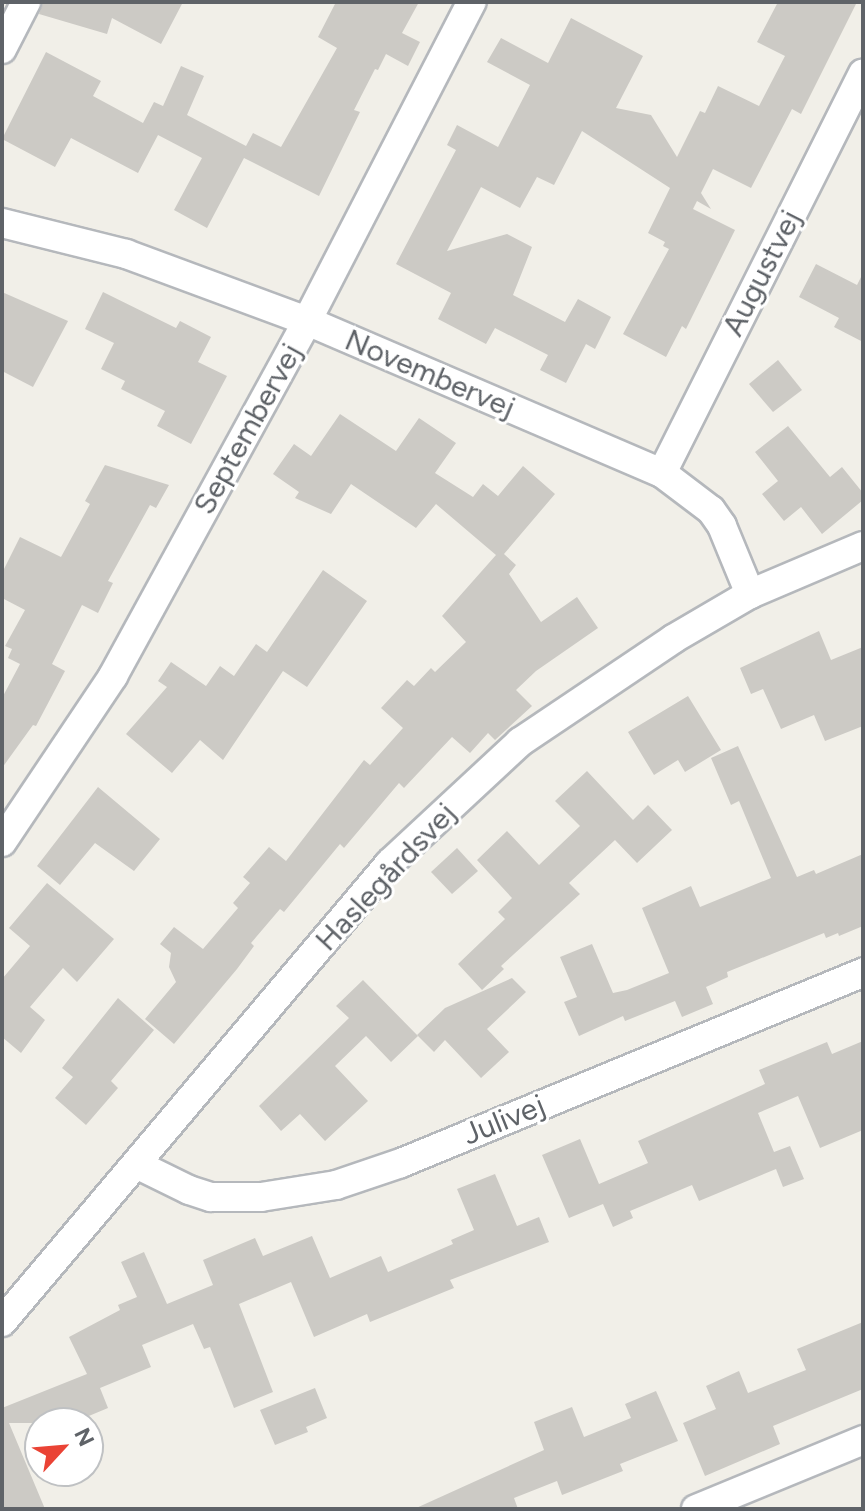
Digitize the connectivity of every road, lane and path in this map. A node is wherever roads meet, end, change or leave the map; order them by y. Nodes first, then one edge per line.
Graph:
1 (26, 2) edge
2 (472, 2) edge
3 (2, 49) edge
4 (863, 74) edge
5 (2, 223) edge
6 (307, 321) junction
7 (662, 473) junction
8 (863, 546) edge
9 (750, 594) junction
10 (2, 842) edge
11 (863, 973) edge
12 (136, 1164) junction
13 (2, 1322) edge
14 (863, 1440) edge
15 (696, 1509) edge

1 - 3 street
2 - 6 street, Septembervej
4 - 7 street, Augustvej
5 - 6 street, Novembervej
6 - 7 street, Novembervej
6 - 10 street, Septembervej
7 - 9 street, Novembervej
8 - 9 street, Haslegårdsvej
9 - 12 street, Haslegårdsvej
11 - 12 street, Julivej
12 - 13 street, Haslegårdsvej
14 - 15 street

